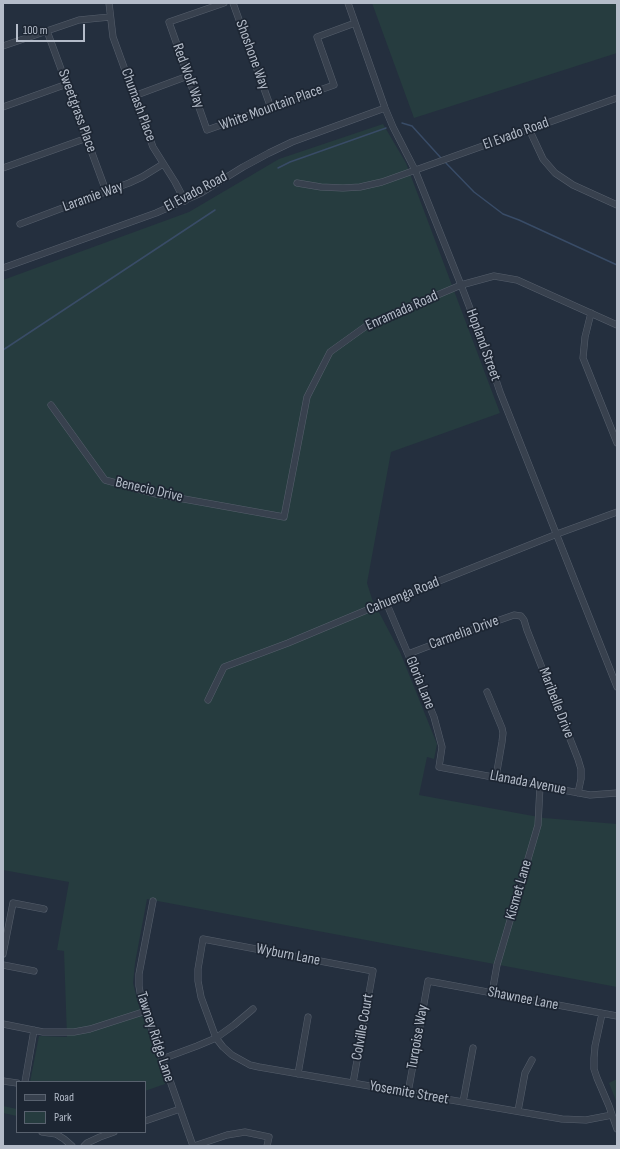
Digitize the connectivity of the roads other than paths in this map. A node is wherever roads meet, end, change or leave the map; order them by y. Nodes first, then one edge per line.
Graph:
1 (109, 3) edge
2 (224, 3) edge
3 (233, 3) edge
4 (348, 3) edge
5 (110, 17) junction
6 (355, 23) junction
7 (47, 30) junction
8 (3, 46) edge
9 (188, 76) junction
10 (67, 84) junction
11 (134, 96) junction
12 (617, 98) edge
13 (3, 107) edge
14 (271, 108) junction
15 (385, 108) junction
16 (529, 129) junction
17 (207, 130) joint
18 (87, 138) junction
19 (163, 164) junction
20 (3, 168) edge
21 (415, 170) junction
22 (297, 183) dead end
23 (106, 192) junction
24 (185, 201) junction
25 (617, 205) edge
26 (20, 224) dead end
27 (3, 268) edge
28 (462, 285) junction
29 (591, 313) junction
30 (617, 326) edge
31 (51, 405) dead end
32 (617, 442) edge
33 (617, 512) edge
34 (284, 517) joint
35 (557, 534) junction
36 (386, 602) junction
37 (521, 616) joint
38 (408, 654) junction
39 (617, 687) edge
40 (487, 692) dead end
41 (208, 700) dead end
42 (439, 767) joint
43 (496, 777) junction
44 (540, 786) junction
45 (578, 793) junction
46 (617, 793) edge
47 (153, 901) dead end
48 (44, 909) dead end
49 (5, 929) edge
50 (3, 954) edge
51 (3, 965) edge
52 (34, 971) dead end
53 (373, 971) joint
54 (428, 981) joint
55 (492, 993) junction
56 (253, 1009) dead end
57 (146, 1011) junction
58 (602, 1014) junction
59 (617, 1016) edge
60 (308, 1017) dead end
61 (3, 1024) edge
62 (34, 1030) junction
63 (216, 1038) junction
64 (473, 1048) dead end
65 (162, 1059) junction
66 (532, 1060) dead end
67 (298, 1074) junction
68 (3, 1081) edge
69 (25, 1081) edge
70 (353, 1083) junction
71 (16, 1084) edge
72 (408, 1093) junction
73 (463, 1102) junction
74 (180, 1109) junction
75 (518, 1112) junction
76 (612, 1115) junction
77 (146, 1121) edge
78 (617, 1129) edge
79 (49, 1133) edge
80 (111, 1133) edge
81 (72, 1146) edge
82 (84, 1146) edge
83 (193, 1146) edge
84 (267, 1146) edge

1 - 5 street, Chumash Place
2 - 9 street, Red Wolf Way
3 - 14 street, Shoshone Way
4 - 6 street, Hopland Street
5 - 7 street
5 - 11 street, Chumash Place
6 - 14 street, White Mountain Place
6 - 15 street, Hopland Street
7 - 8 street
7 - 10 street, Sweetgrass Place
9 - 11 street
9 - 17 street, Red Wolf Way
10 - 13 street
10 - 18 street, Sweetgrass Place
11 - 19 street, Chumash Place
12 - 16 street, El Evado Road
14 - 17 street, White Mountain Place
15 - 21 street, Hopland Street
15 - 24 street, El Evado Road
16 - 21 street, El Evado Road
16 - 25 street
18 - 20 street
18 - 23 street, Sweetgrass Place
19 - 23 street, Laramie Way
19 - 24 street, Chumash Place
21 - 22 street, El Evado Road
21 - 28 street, Hopland Street
23 - 26 street, Laramie Way
24 - 27 street, El Evado Road
28 - 29 street, Enramada Road
28 - 34 street, Enramada Road
28 - 35 street, Hopland Street
29 - 30 street, Enramada Road
29 - 32 street
31 - 34 street, Benecio Drive
33 - 35 street, Cahuenga Road
35 - 36 street, Cahuenga Road
35 - 39 street, Hopland Street
36 - 38 street, Gloria Lane
36 - 41 street, Cahuenga Road
37 - 38 street, Carmelia Drive
37 - 45 street, Maribelle Drive
38 - 42 street, Gloria Lane
40 - 43 street
42 - 43 street, Llanada Avenue
43 - 44 street, Llanada Avenue
44 - 45 street, Llanada Avenue
44 - 55 street, Kismet Lane
45 - 46 street, Llanada Avenue
47 - 57 street, Tawney Ridge Lane
48 - 49 street
49 - 50 street
51 - 52 street
53 - 63 street, Wyburn Lane
53 - 70 street, Colville Court
54 - 55 street, Shawnee Lane
54 - 72 street, Turqoise Way
55 - 58 street, Shawnee Lane
56 - 63 street
57 - 62 street
57 - 65 street, Tawney Ridge Lane
58 - 59 street, Shawnee Lane
58 - 76 street
60 - 67 street
61 - 62 street
62 - 69 street
63 - 65 street
63 - 67 street, Yosemite Street
64 - 73 street
65 - 74 street, Tawney Ridge Lane
66 - 75 street
67 - 70 street, Yosemite Street
68 - 71 street
70 - 72 street, Yosemite Street
72 - 73 street, Yosemite Street
73 - 75 street, Yosemite Street
74 - 77 street
74 - 83 street, Tawney Ridge Lane
75 - 76 street, Yosemite Street
76 - 78 street
79 - 81 street
80 - 82 street
83 - 84 street

